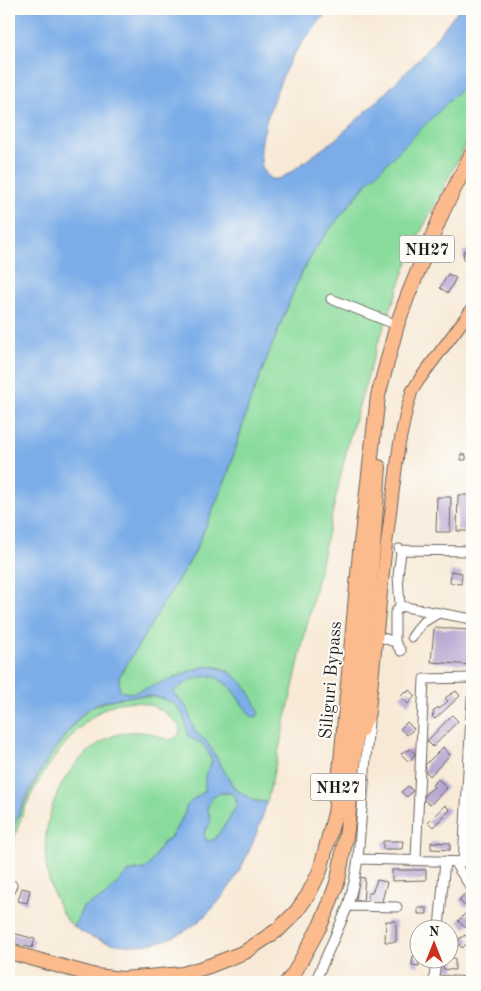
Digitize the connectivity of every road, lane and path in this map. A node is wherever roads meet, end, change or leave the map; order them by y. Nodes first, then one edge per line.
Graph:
1 (472, 153) edge
2 (332, 299) dead end
3 (472, 309) edge
4 (397, 325) junction
5 (391, 347) junction
6 (472, 551) edge
7 (400, 606) junction
8 (437, 614) junction
9 (472, 619) edge
10 (412, 637) dead end
11 (384, 638) dead end
12 (395, 642) junction
13 (401, 650) dead end
14 (472, 678) edge
15 (472, 698) edge
16 (369, 715) junction
17 (356, 735) junction
18 (358, 859) junction
19 (416, 859) junction
20 (459, 862) edge
21 (472, 889) edge
22 (348, 906) junction
23 (397, 907) dead end
24 (442, 918) edge
25 (9, 952) edge
26 (435, 968) edge
27 (287, 982) edge
28 (315, 982) edge
29 (472, 982) edge

1 - 4 highway, Siliguri Bypass / NH27
2 - 4 street
3 - 16 main road
4 - 5 highway, Siliguri Bypass / NH27
5 - 17 highway, NH27
5 - 25 highway, Siliguri Bypass / NH27
6 - 7 street
7 - 8 street
7 - 12 street
8 - 9 street
8 - 10 street
11 - 12 street
12 - 13 street
14 - 19 street
15 - 20 street
16 - 17 main road
16 - 18 street
17 - 27 highway, NH27
18 - 19 street
18 - 22 street
19 - 20 street
20 - 21 street
20 - 24 street
22 - 23 street
22 - 28 street
26 - 29 street

